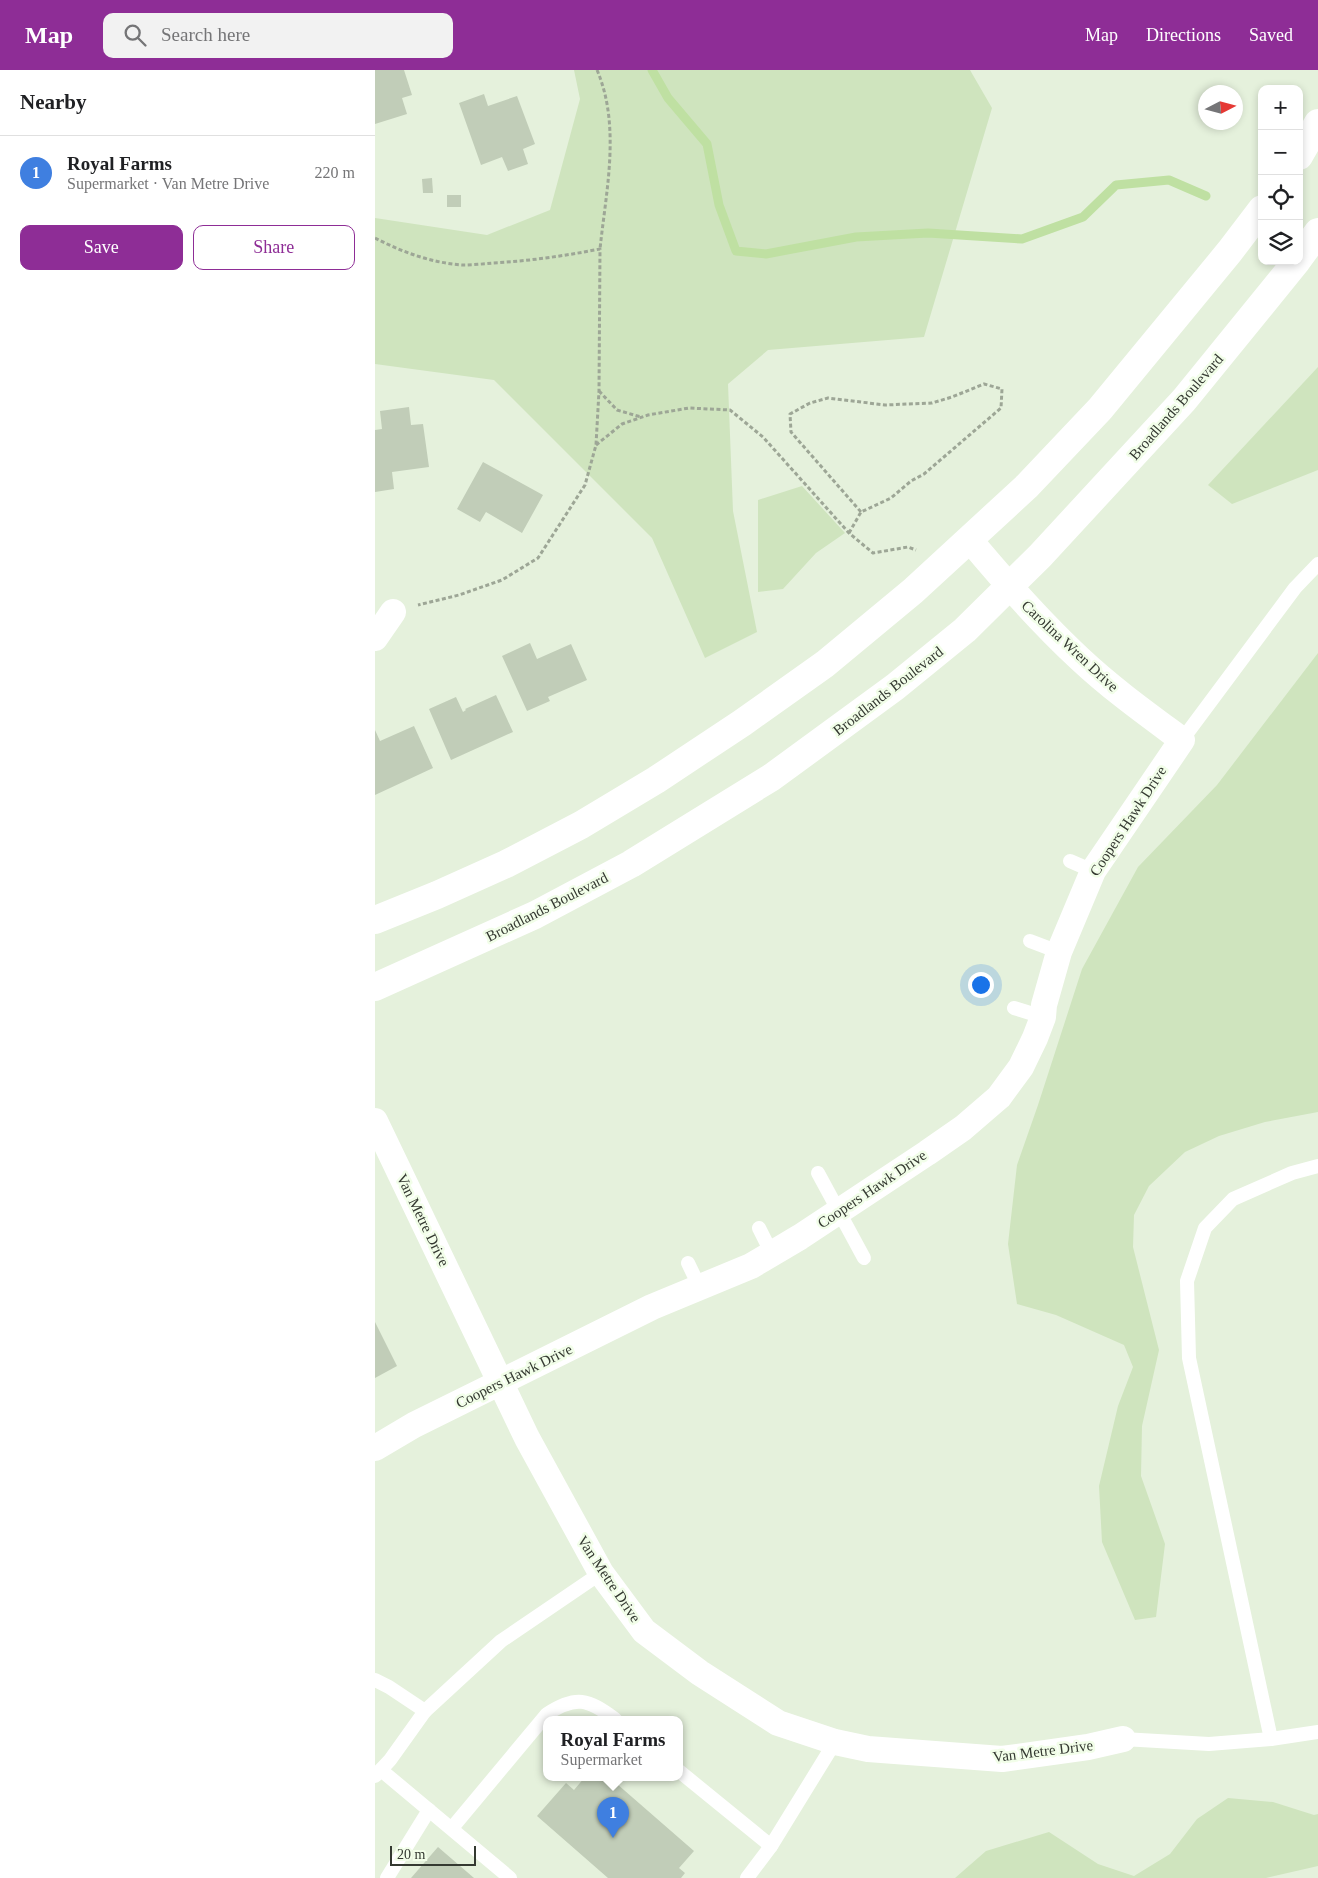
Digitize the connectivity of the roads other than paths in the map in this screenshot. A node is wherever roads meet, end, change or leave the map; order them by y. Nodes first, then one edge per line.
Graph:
1 (1318, 124) edge
2 (1303, 149) edge
3 (1258, 214) edge
4 (1318, 232) edge
5 (1303, 253) edge
6 (1294, 265) edge
7 (969, 539) junction
8 (1318, 564) edge
9 (1009, 587) junction
10 (393, 612) road end
11 (375, 638) edge
12 (1182, 740) junction
13 (375, 920) edge
14 (1030, 941) dead end
15 (1059, 952) junction
16 (375, 987) edge
17 (1014, 1008) dead end
18 (1043, 1017) junction
19 (375, 1120) edge
20 (1318, 1166) edge
21 (818, 1173) dead end
22 (839, 1212) junction
23 (759, 1228) dead end
24 (772, 1254) junction
25 (864, 1258) dead end
26 (688, 1263) dead end
27 (700, 1288) junction
28 (501, 1383) junction
29 (375, 1448) edge
30 (601, 1573) junction
31 (375, 1680) edge
32 (425, 1711) junction
33 (545, 1716) edge
34 (611, 1716) edge
35 (543, 1719) edge
36 (1318, 1732) edge
37 (1123, 1738) joint
38 (1271, 1739) junction
39 (835, 1742) junction
40 (378, 1773) edge
41 (683, 1774) edge
42 (429, 1810) junction
43 (452, 1828) junction
44 (771, 1846) junction
45 (387, 1878) edge
46 (509, 1878) edge
47 (747, 1878) edge

1 - 2 main road
3 - 7 main road
4 - 5 main road
6 - 9 main road, Broadlands Boulevard
7 - 9 street, Carolina Wren Drive
7 - 13 main road
8 - 12 lane
9 - 12 street, Carolina Wren Drive
9 - 16 main road, Broadlands Boulevard
10 - 11 street
12 - 15 street, Coopers Hawk Drive
14 - 15 lane
15 - 18 street, Coopers Hawk Drive
17 - 18 lane
18 - 22 street, Coopers Hawk Drive
19 - 28 street, Van Metre Drive
20 - 38 lane
21 - 22 lane
22 - 24 street, Coopers Hawk Drive
22 - 25 lane
23 - 24 lane
24 - 27 street, Coopers Hawk Drive
26 - 27 lane
27 - 28 street, Coopers Hawk Drive
28 - 29 street, Coopers Hawk Drive
28 - 30 street, Van Metre Drive
30 - 32 lane
30 - 39 street, Van Metre Drive
31 - 32 lane
32 - 40 lane
33 - 34 lane
35 - 43 lane
36 - 38 lane
37 - 38 lane
37 - 39 street, Van Metre Drive
39 - 44 lane
40 - 42 lane
41 - 44 lane
42 - 43 lane
42 - 45 lane
43 - 46 lane
44 - 47 lane

